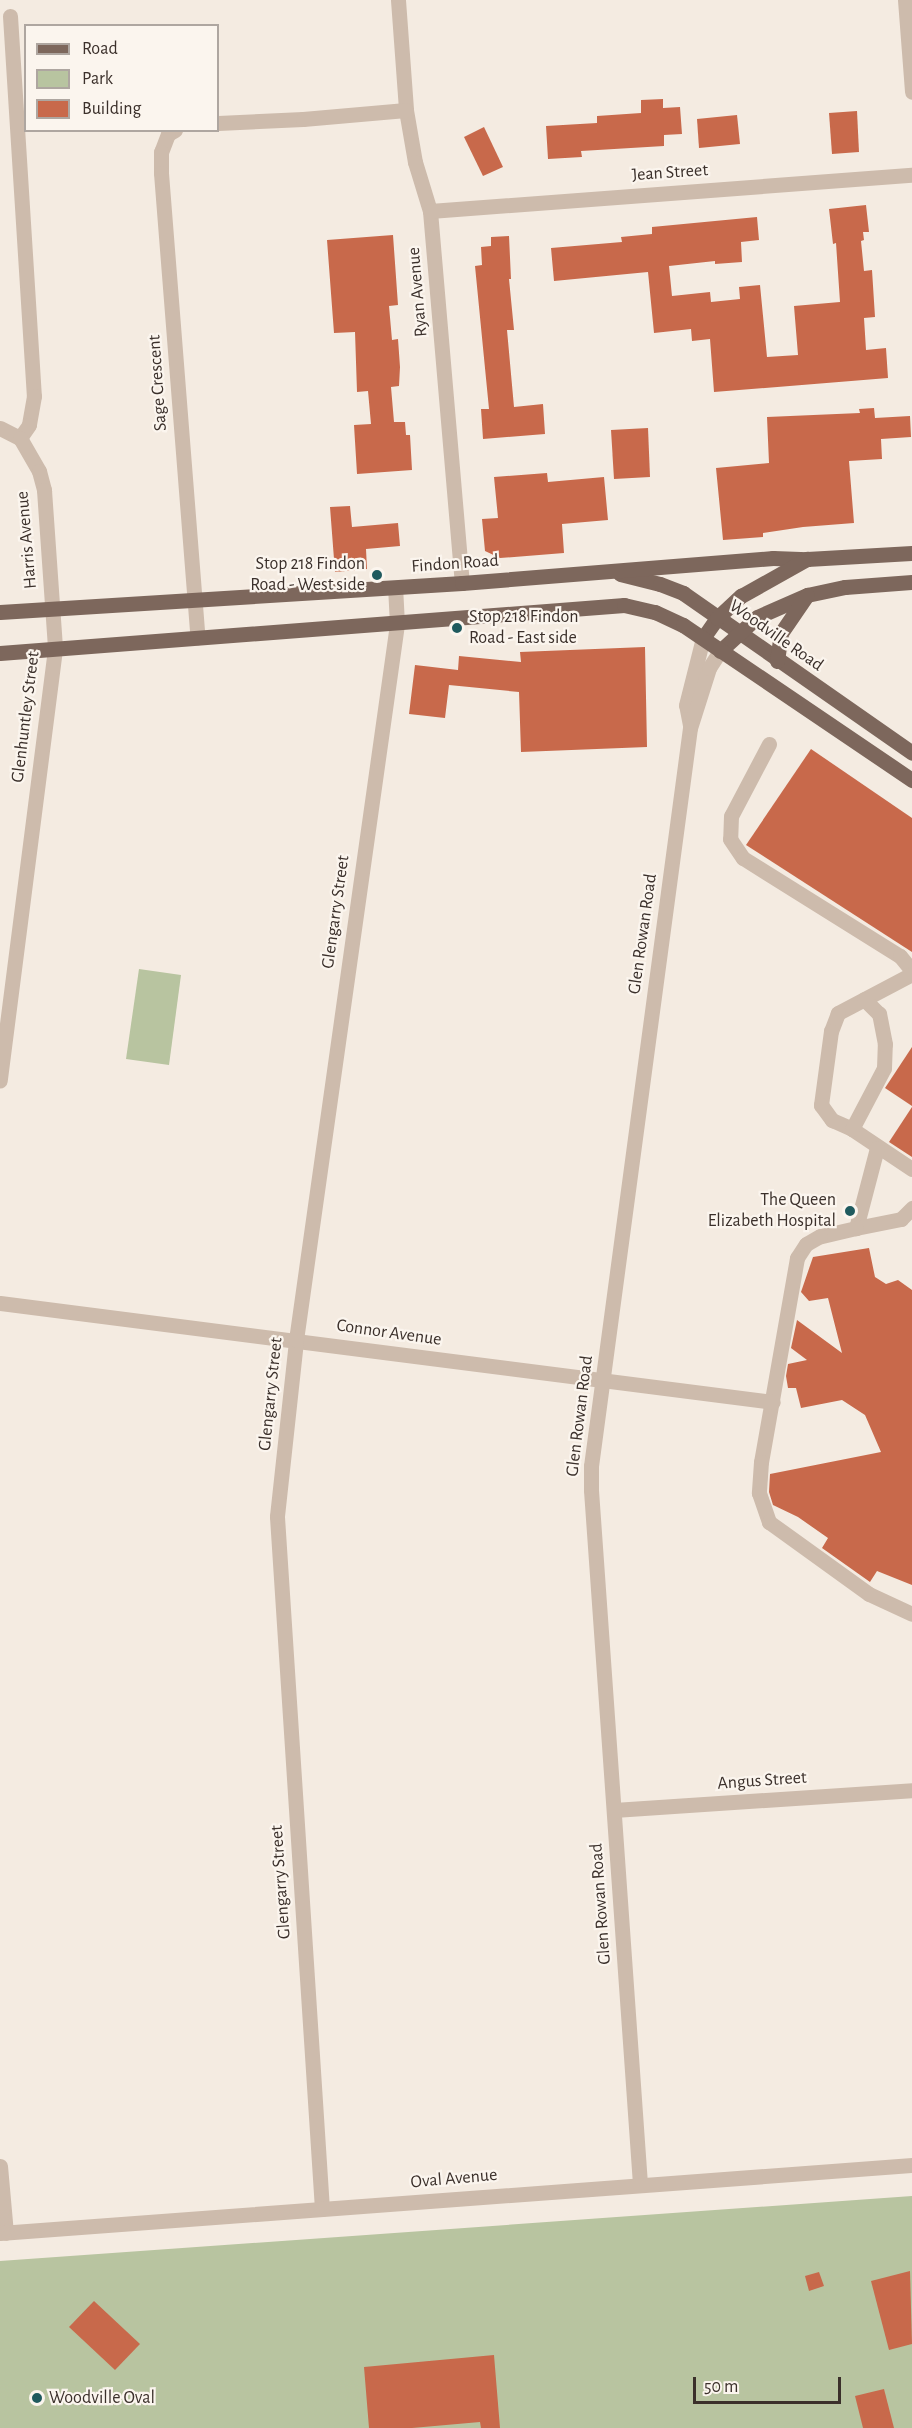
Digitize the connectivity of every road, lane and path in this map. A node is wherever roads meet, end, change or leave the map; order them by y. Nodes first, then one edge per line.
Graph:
1 (398, 0) edge
2 (905, 0) edge
3 (10, 16) dead end
4 (912, 92) edge
5 (406, 110) junction
6 (219, 123) edge
7 (172, 132) edge
8 (912, 175) edge
9 (430, 210) junction
10 (0, 428) edge
11 (20, 438) junction
12 (912, 553) edge
13 (807, 559) junction
14 (609, 571) junction
15 (912, 582) edge
16 (462, 583) junction
17 (395, 588) junction
18 (807, 595) junction
19 (194, 599) junction
20 (52, 608) junction
21 (0, 612) edge
22 (717, 618) junction
23 (397, 624) junction
24 (738, 633) junction
25 (198, 638) junction
26 (703, 638) junction
27 (55, 649) junction
28 (720, 651) junction
29 (0, 653) edge
30 (777, 661) junction
31 (690, 728) junction
32 (769, 744) dead end
33 (912, 753) edge
34 (912, 780) edge
35 (912, 972) edge
36 (864, 999) junction
37 (0, 1081) edge
38 (852, 1130) junction
39 (877, 1148) junction
40 (912, 1169) edge
41 (912, 1208) edge
42 (856, 1228) junction
43 (0, 1304) edge
44 (296, 1340) junction
45 (604, 1381) junction
46 (773, 1402) junction
47 (912, 1614) edge
48 (912, 1790) edge
49 (614, 1810) junction
50 (912, 2165) edge
51 (0, 2166) edge
52 (640, 2184) junction
53 (322, 2209) junction
54 (3, 2233) edge

1 - 5 street, Ryan Avenue
2 - 4 street
3 - 11 street
5 - 6 street
5 - 9 street, Ryan Avenue
7 - 19 street, Sage Crescent
8 - 9 street, Jean Street
9 - 16 street, Ryan Avenue
10 - 11 street
11 - 20 street, Harris Avenue
12 - 13 main road, Findon Road
13 - 14 main road, Findon Road
13 - 22 main road
14 - 16 main road, Findon Road
14 - 22 main road, Woodville Road
15 - 18 main road
16 - 17 main road, Findon Road
17 - 19 main road, Findon Road
17 - 23 street, Glengarry Street
18 - 24 main road
18 - 30 main road
19 - 20 main road, Findon Road
19 - 25 street, Sage Crescent
20 - 21 main road, Findon Road
20 - 27 street, Glenhuntley Street
22 - 24 main road, Woodville Road
22 - 26 main road
23 - 25 main road
23 - 26 main road
23 - 44 street, Glengarry Street
24 - 28 main road
24 - 30 main road, Woodville Road
25 - 27 main road
26 - 28 main road
26 - 31 street, Glen Rowan Road
27 - 29 main road
27 - 37 street, Glenhuntley Street
28 - 31 street, Glen Rowan Road
28 - 34 main road
30 - 33 main road, Woodville Road
31 - 45 street, Glen Rowan Road
32 - 35 street
35 - 36 street
36 - 38 street
36 - 38 street
38 - 39 street
39 - 40 street
39 - 42 street
41 - 42 street
42 - 46 street
43 - 44 street, Connor Avenue
44 - 45 street, Connor Avenue
44 - 53 street, Glengarry Street
45 - 46 street, Connor Avenue
45 - 49 street, Glen Rowan Road
46 - 47 street
48 - 49 street, Angus Street
49 - 52 street, Glen Rowan Road
50 - 52 street, Oval Avenue
51 - 54 street
52 - 53 street, Oval Avenue
53 - 54 street, Oval Avenue

